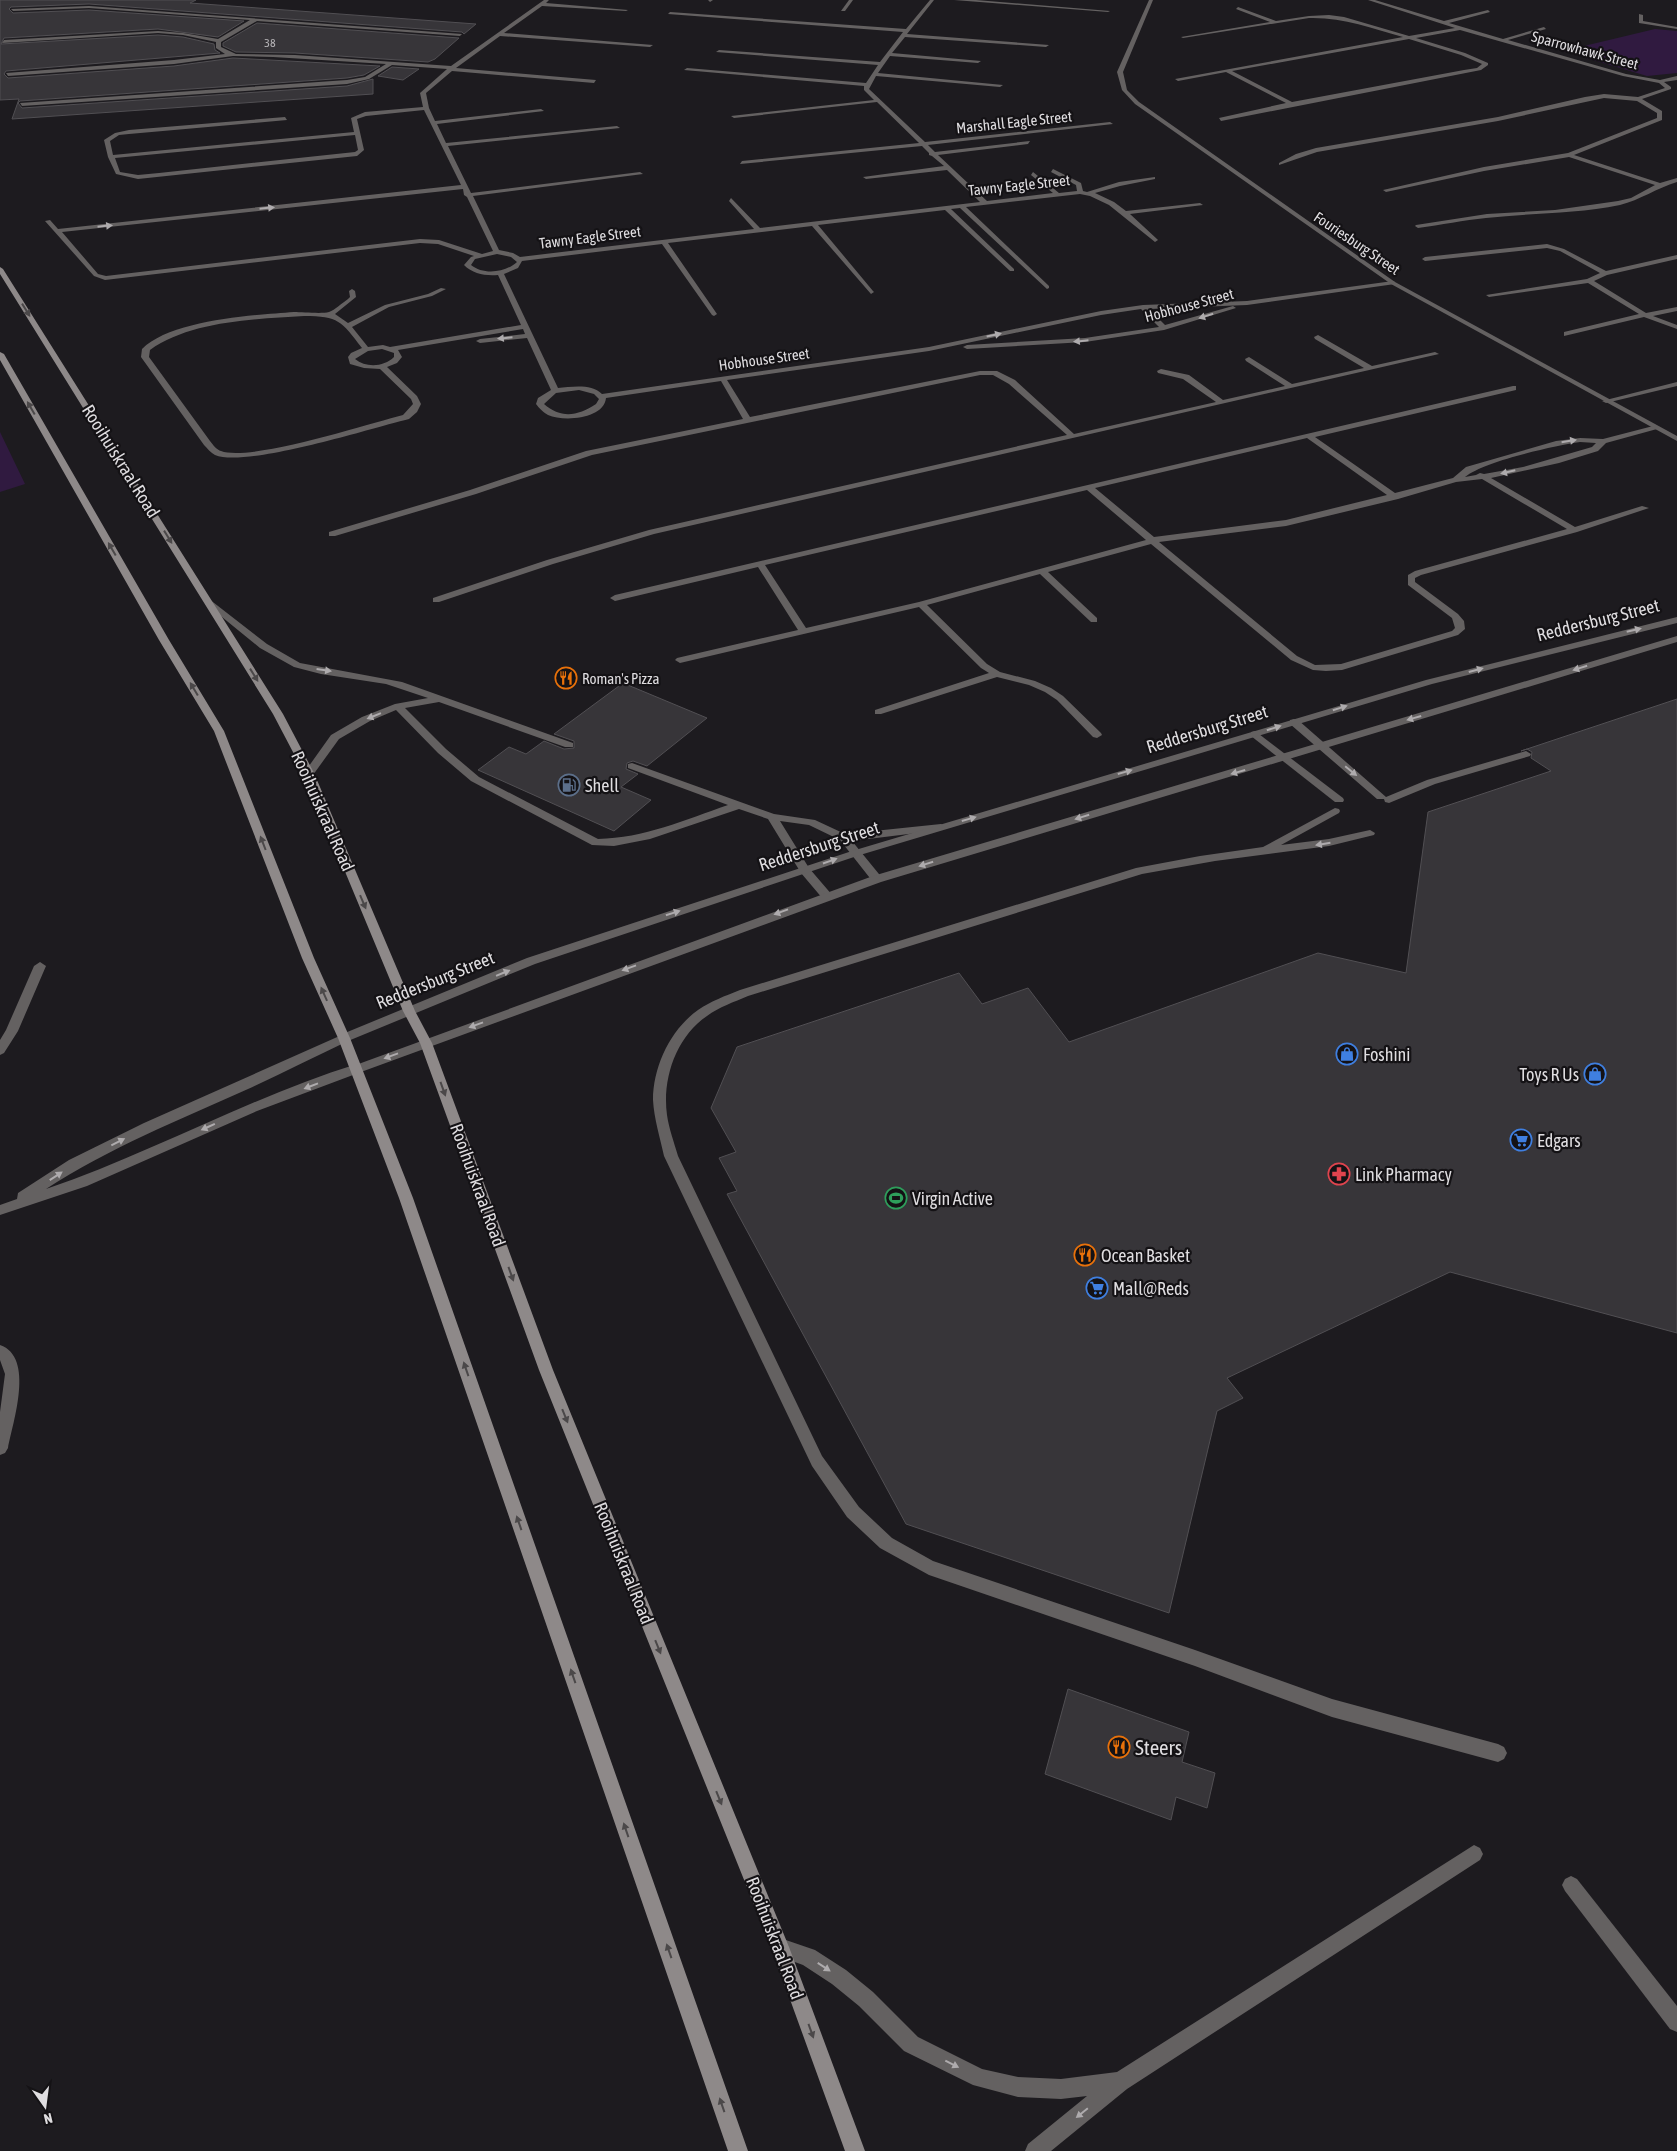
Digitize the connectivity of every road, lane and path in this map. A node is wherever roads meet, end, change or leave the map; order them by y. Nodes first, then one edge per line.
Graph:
1 (851, 0) edge
2 (932, 0) edge
3 (956, 0) edge
4 (1040, 0) edge
5 (1151, 0) edge
6 (1370, 0) edge
7 (974, 1) edge
8 (544, 2) edge
9 (1037, 6) junction
10 (1238, 8) dead end
11 (13, 10) dead end
12 (626, 10) dead end
13 (843, 10) dead end
14 (1108, 11) dead end
15 (1488, 11) dead end
16 (670, 13) dead end
17 (1641, 15) dead end
18 (256, 19) junction
19 (1278, 23) junction
20 (1442, 23) junction
21 (1460, 28) junction
22 (1544, 28) dead end
23 (1677, 28) edge
24 (906, 33) junction
25 (498, 34) junction
26 (460, 35) dead end
27 (1184, 37) dead end
28 (1411, 38) junction
29 (219, 40) junction
30 (1502, 40) junction
31 (4, 42) dead end
32 (650, 45) dead end
33 (1046, 45) dead end
34 (719, 52) dead end
35 (234, 54) junction
36 (890, 54) junction
37 (978, 61) dead end
38 (391, 63) junction
39 (880, 64) junction
40 (452, 69) junction
41 (686, 70) dead end
42 (1226, 70) junction
43 (8, 74) dead end
44 (875, 74) junction
45 (1677, 78) edge
46 (1178, 79) dead end
47 (594, 81) dead end
48 (1661, 82) junction
49 (866, 85) junction
50 (1000, 85) dead end
51 (1669, 88) junction
52 (1676, 90) dead end
53 (1638, 99) junction
54 (876, 101) junction
55 (22, 104) dead end
56 (1292, 104) junction
57 (426, 108) junction
58 (541, 112) dead end
59 (734, 116) dead end
60 (285, 119) dead end
61 (1221, 119) dead end
62 (239, 123) junction
63 (433, 123) junction
64 (1110, 124) dead end
65 (617, 128) dead end
66 (240, 130) dead end
67 (1074, 132) dead end
68 (357, 133) junction
69 (240, 137) dead end
70 (1028, 142) dead end
71 (241, 144) junction
72 (443, 145) junction
73 (924, 147) junction
74 (931, 154) junction
75 (1569, 155) junction
76 (111, 157) junction
77 (742, 164) dead end
78 (1281, 164) dead end
79 (946, 168) junction
80 (1053, 171) dead end
81 (640, 174) dead end
82 (1033, 174) dead end
83 (866, 177) dead end
84 (1153, 178) dead end
85 (1677, 180) edge
86 (1660, 185) junction
87 (463, 186) junction
88 (1386, 190) dead end
89 (1080, 192) junction
90 (1089, 193) junction
91 (1057, 194) junction
92 (467, 195) junction
93 (731, 200) dead end
94 (984, 202) junction
95 (960, 205) junction
96 (1200, 205) dead end
97 (945, 207) junction
98 (1123, 213) junction
99 (48, 221) dead end
100 (813, 223) junction
101 (1418, 226) dead end
102 (758, 230) junction
103 (57, 231) junction
104 (1155, 240) dead end
105 (664, 242) junction
106 (497, 252) junction
107 (479, 255) junction
108 (1677, 257) edge
109 (1425, 258) dead end
110 (519, 259) junction
111 (0, 269) edge
112 (1012, 270) dead end
113 (500, 272) junction
114 (1605, 273) junction
115 (1588, 281) junction
116 (1394, 283) junction
117 (1047, 287) dead end
118 (443, 289) dead end
119 (352, 291) dead end
120 (871, 292) dead end
121 (1489, 295) dead end
122 (1247, 303) junction
123 (1143, 307) junction
124 (1677, 309) edge
125 (714, 314) dead end
126 (329, 315) junction
127 (1644, 315) junction
128 (525, 326) junction
129 (347, 327) junction
130 (1677, 327) edge
131 (1164, 328) junction
132 (1567, 334) dead end
133 (530, 336) junction
134 (1318, 336) dead end
135 (390, 348) junction
136 (366, 349) junction
137 (929, 349) junction
138 (0, 354) edge
139 (398, 354) junction
140 (1435, 354) dead end
141 (1249, 359) dead end
142 (382, 366) junction
143 (1370, 368) junction
144 (1161, 371) dead end
145 (723, 379) junction
146 (1677, 384) edge
147 (1290, 386) junction
148 (1513, 388) dead end
149 (555, 391) junction
150 (602, 396) junction
151 (1606, 401) junction
152 (1221, 402) junction
153 (748, 420) junction
154 (1654, 427) junction
155 (1072, 436) junction
156 (1309, 436) junction
157 (1677, 440) edge
158 (1603, 441) junction
159 (1535, 449) junction
160 (1554, 460) junction
161 (1469, 469) junction
162 (1484, 477) junction
163 (1456, 480) junction
164 (1088, 487) junction
165 (1395, 497) junction
166 (1645, 508) dead end
167 (1574, 530) junction
168 (332, 534) dead end
169 (1154, 540) junction
170 (760, 564) junction
171 (1042, 571) junction
172 (615, 598) dead end
173 (436, 600) dead end
174 (208, 602) junction
175 (922, 604) junction
176 (1094, 620) dead end
177 (1677, 620) edge
178 (804, 632) junction
179 (1677, 639) edge
180 (680, 660) dead end
181 (997, 674) junction
182 (438, 699) junction
183 (398, 706) junction
184 (878, 712) dead end
185 (1294, 722) junction
186 (1255, 734) junction
187 (1096, 735) dead end
188 (569, 745) dead end
189 (1320, 745) junction
190 (1526, 754) dead end
191 (1284, 757) junction
192 (632, 766) dead end
193 (309, 773) junction
194 (1339, 800) dead end
195 (738, 805) junction
196 (1335, 811) dead end
197 (772, 817) junction
198 (941, 827) junction
199 (1370, 833) dead end
200 (844, 838) junction
201 (1262, 851) junction
202 (856, 853) junction
203 (805, 870) junction
204 (877, 879) junction
205 (827, 896) junction
206 (40, 966) dead end
207 (409, 1011) junction
208 (344, 1038) junction
209 (426, 1043) junction
210 (0, 1050) edge
211 (357, 1069) junction
212 (4, 1208) edge
213 (0, 1351) edge
214 (0, 1448) edge
215 (1498, 1753) dead end
216 (1474, 1854) dead end
217 (1571, 1885) dead end
218 (780, 1946) junction
219 (1677, 2022) edge
220 (1120, 2082) junction
221 (738, 2151) edge
222 (855, 2151) edge
223 (1035, 2151) edge

1 - 13 street
2 - 24 street
3 - 7 street
4 - 9 street
5 - 116 street, Fouriesburg Street
6 - 20 street, Sparrowhawk Street
7 - 9 street
8 - 12 street
8 - 25 street
9 - 14 street
10 - 19 street
11 - 18 street
15 - 20 street
16 - 24 street
17 - 23 street
18 - 26 street
18 - 29 street
19 - 27 street
19 - 28 street
20 - 21 street, Sparrowhawk Street
21 - 28 street
21 - 30 street, Sparrowhawk Street
22 - 30 street, Sparrowhawk Street
24 - 33 street
24 - 36 street
25 - 32 street
25 - 40 street
28 - 42 street
28 - 56 street
29 - 31 street
29 - 35 street
30 - 48 street, Sparrowhawk Street
34 - 39 street
35 - 38 street
35 - 43 street
36 - 37 street
36 - 39 street
38 - 40 street
38 - 55 street
39 - 44 street
40 - 47 street
40 - 57 street
41 - 49 street
42 - 46 street
42 - 56 street
44 - 49 street
44 - 50 street
45 - 48 street, Sparrowhawk Street
48 - 51 street, Sparrowhawk Street
49 - 54 street
51 - 52 street, Sparrowhawk Street
51 - 53 street
53 - 75 street
53 - 78 street
54 - 59 street
54 - 73 street
56 - 61 street
57 - 63 street
57 - 68 street
58 - 63 street
60 - 62 street
62 - 66 street
62 - 76 street
63 - 72 street
64 - 73 street, Marshall Eagle Street
65 - 72 street
67 - 73 street, Marshall Eagle Street
68 - 71 street
68 - 76 street
69 - 71 street
70 - 74 street, Marshall Eagle Street
71 - 76 street
72 - 87 street
73 - 74 street
73 - 77 street, Marshall Eagle Street
74 - 79 street
75 - 86 street
75 - 88 street
79 - 83 street
79 - 94 street
80 - 89 street
81 - 92 street
82 - 91 street
84 - 90 street
85 - 86 street
86 - 101 street
87 - 92 street
103 -> 87 street
89 - 90 street, Tawny Eagle Street
89 - 91 street, Tawny Eagle Street
90 - 98 street, Tawny Eagle Street
91 - 94 street, Tawny Eagle Street
92 - 106 street
93 - 102 street
94 - 95 street, Tawny Eagle Street
95 - 97 street, Tawny Eagle Street
95 - 117 street, Tawny Eagle Street
96 - 98 street
97 - 100 street, Tawny Eagle Street
97 - 112 street, Tawny Eagle Street
98 - 104 street, Tawny Eagle Street
99 - 103 street
100 - 102 street, Tawny Eagle Street
100 - 120 street
102 - 105 street, Tawny Eagle Street
103 - 107 street
105 - 110 street, Tawny Eagle Street
105 - 125 street, Tawny Eagle Street
106 - 107 street
106 - 110 street
107 - 113 street
108 - 114 street
109 - 114 street
110 - 113 street
111 -> 174 main road, Rooihuiskraal Road
113 - 128 street
114 - 115 street
115 - 121 street
115 - 127 street
116 - 122 street, Hobhouse Street
116 - 151 street, Fouriesburg Street
118 - 129 street
119 - 126 street
122 - 123 street, Hobhouse Street
122 -> 131 street, Hobhouse Street
123 - 131 street
137 -> 123 street, Hobhouse Street
124 - 127 street
126 - 129 street
126 - 142 street
127 - 130 street
127 - 132 street
128 - 133 street
128 - 135 street
129 - 136 street
131 -> 137 street, Hobhouse Street
133 -> 139 street
133 - 149 street
134 - 143 street
135 - 136 street
135 - 139 street
136 - 142 street
137 - 145 street, Hobhouse Street
208 -> 138 main road
139 - 142 street
140 - 143 street
141 - 147 street
143 - 147 street
144 - 152 street
145 - 150 street, Hobhouse Street
145 - 153 street
146 - 151 street
147 - 152 street
148 - 156 street
149 - 150 street, Hobhouse Street
149 - 150 street
151 - 154 street, Fouriesburg Street
152 - 155 street
153 - 155 street
153 - 168 street
154 - 157 street, Fouriesburg Street
154 - 158 street
155 - 173 street
156 - 164 street
156 - 165 street
159 -> 158 street
158 - 160 street
159 - 160 street
159 - 161 street
160 -> 162 street
161 - 162 street
161 - 163 street
162 - 163 street
162 - 167 street
163 - 165 street
164 - 169 street
164 - 170 street
165 - 169 street
166 - 167 street
167 - 169 street
169 - 171 street
170 - 172 street
170 - 178 street
171 - 175 street
171 - 176 street
174 -> 182 street
174 -> 193 main road, Rooihuiskraal Road
175 - 178 street
175 - 181 street
185 -> 177 street, Reddersburg Street
178 - 180 street
179 -> 189 street, Reddersburg Street
181 - 184 street
181 - 187 street
182 - 183 street
182 - 188 street
183 -> 193 street
183 - 195 street
186 -> 185 street, Reddersburg Street
185 - 189 street
186 - 191 street
198 -> 186 street, Reddersburg Street
189 -> 190 street
189 - 191 street, Reddersburg Street
191 - 194 street
191 -> 204 street, Reddersburg Street
192 - 195 street
193 -> 207 main road, Rooihuiskraal Road
195 - 197 street
196 - 201 street
197 - 200 street
197 - 203 street
198 - 200 street
198 - 202 street, Reddersburg Street
199 -> 201 street
200 - 202 street
201 - 215 street
203 -> 202 street, Reddersburg Street
202 - 204 street
203 - 205 street
207 -> 203 street, Reddersburg Street
204 - 205 street, Reddersburg Street
205 -> 209 street, Reddersburg Street
206 - 210 street
207 - 208 street, Reddersburg Street
207 - 209 main road, Rooihuiskraal Road
208 - 211 main road
212 -> 208 street, Reddersburg Street
209 -> 211 street, Reddersburg Street
209 -> 218 main road, Rooihuiskraal Road
211 -> 212 street, Reddersburg Street
221 -> 211 main road
213 - 214 street
216 - 220 street
217 - 219 street
218 -> 220 street
218 -> 222 main road, Rooihuiskraal Road
220 -> 223 street

